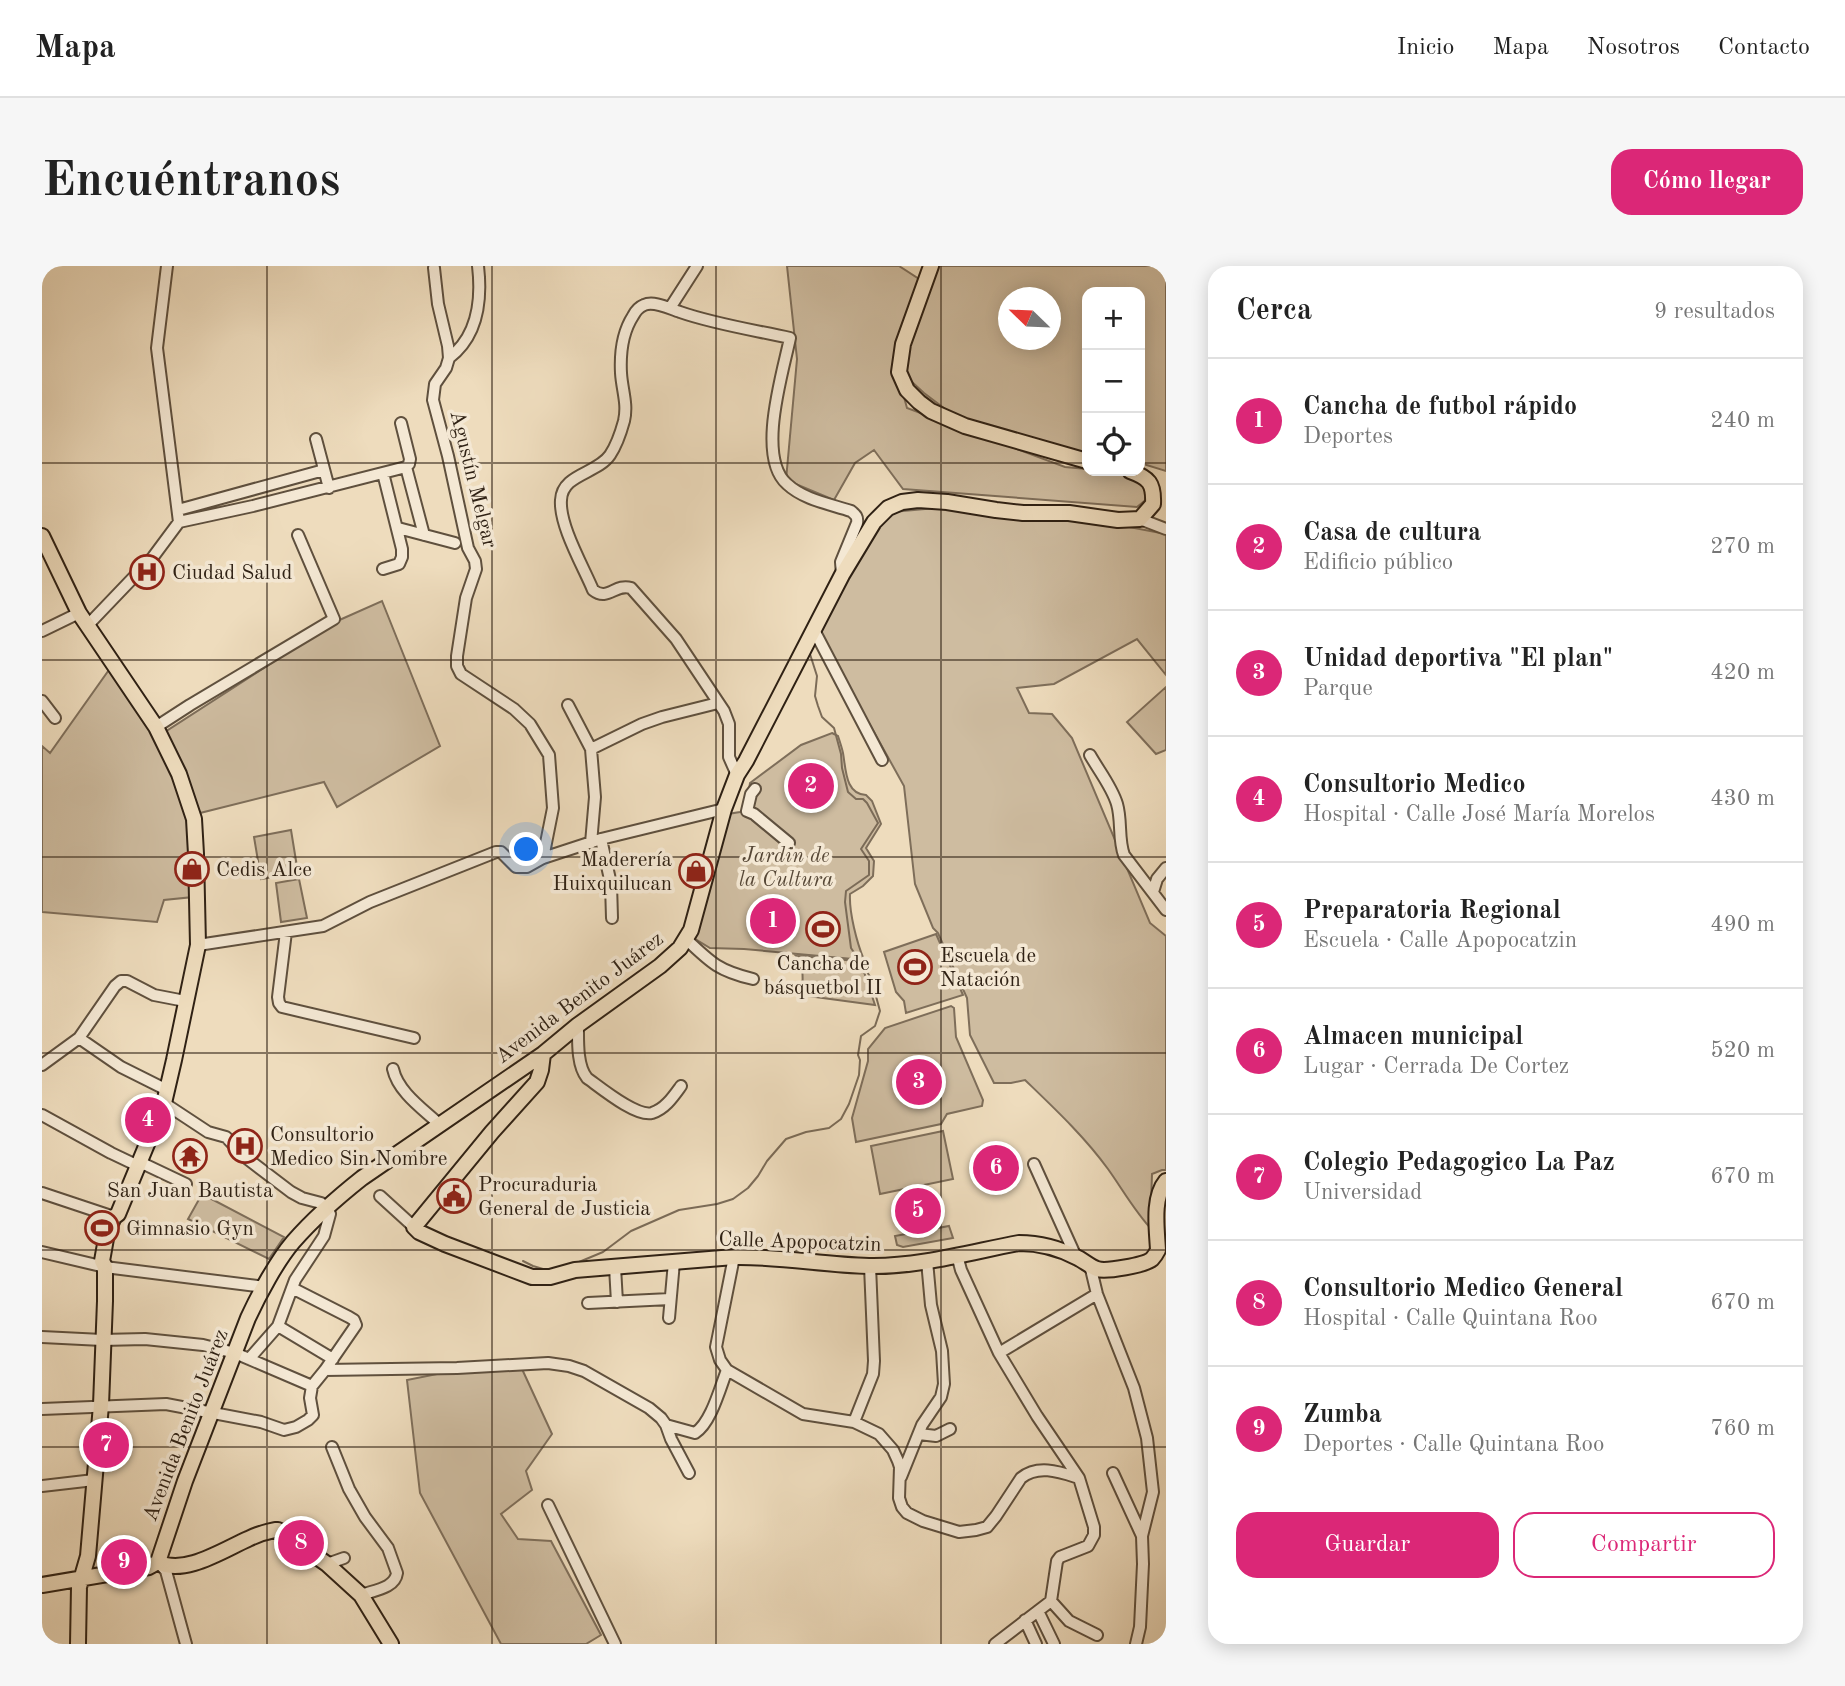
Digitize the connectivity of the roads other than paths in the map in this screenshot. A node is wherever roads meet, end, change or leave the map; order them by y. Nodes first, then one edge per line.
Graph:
1 (167, 266) edge
2 (478, 266) edge
3 (697, 266) edge
4 (932, 266) edge
5 (434, 268) dead end
6 (670, 308) junction
7 (449, 358) junction
8 (401, 423) dead end
9 (316, 439) dead end
10 (1082, 460) edge
11 (406, 467) junction
12 (324, 470) junction
13 (383, 473) junction
14 (1143, 476) edge
15 (329, 488) junction
16 (209, 502) junction
17 (179, 516) junction
18 (211, 516) junction
19 (1140, 519) junction
20 (398, 528) junction
21 (1166, 529) edge
22 (424, 535) junction
23 (42, 536) edge
24 (298, 536) dead end
25 (455, 544) dead end
26 (383, 569) dead end
27 (842, 575) junction
28 (79, 613) junction
29 (87, 626) junction
30 (42, 631) edge
31 (815, 633) junction
32 (42, 701) edge
33 (718, 703) junction
34 (568, 705) dead end
35 (55, 718) dead end
36 (156, 727) junction
37 (591, 749) junction
38 (1090, 755) dead end
39 (882, 760) dead end
40 (737, 775) junction
41 (755, 789) dead end
42 (724, 809) junction
43 (596, 841) junction
44 (789, 843) dead end
45 (543, 858) junction
46 (1166, 868) edge
47 (1153, 892) junction
48 (1166, 910) edge
49 (612, 918) dead end
50 (286, 932) junction
51 (687, 939) junction
52 (198, 945) junction
53 (753, 979) dead end
54 (185, 1001) junction
55 (578, 1025) junction
56 (79, 1038) junction
57 (414, 1038) dead end
58 (543, 1054) junction
59 (42, 1065) edge
60 (393, 1069) dead end
61 (681, 1086) dead end
62 (165, 1096) junction
63 (42, 1115) edge
64 (439, 1124) junction
65 (139, 1164) junction
66 (1034, 1164) dead end
67 (1166, 1181) edge
68 (186, 1184) dead end
69 (42, 1193) edge
70 (380, 1196) dead end
71 (327, 1209) junction
72 (114, 1217) junction
73 (414, 1227) junction
74 (42, 1252) edge
75 (957, 1255) junction
76 (734, 1257) junction
77 (1076, 1257) junction
78 (927, 1261) junction
79 (674, 1262) junction
80 (1090, 1265) junction
81 (870, 1266) junction
82 (105, 1267) junction
83 (615, 1267) junction
84 (265, 1287) junction
85 (292, 1288) junction
86 (1097, 1294) junction
87 (670, 1299) junction
88 (617, 1302) junction
89 (588, 1303) dead end
90 (669, 1318) dead end
91 (278, 1326) junction
92 (42, 1337) edge
93 (102, 1340) junction
94 (999, 1353) junction
95 (242, 1356) junction
96 (333, 1359) junction
97 (325, 1370) junction
98 (727, 1370) junction
99 (312, 1386) junction
100 (101, 1405) junction
101 (42, 1409) edge
102 (211, 1413) junction
103 (854, 1422) junction
104 (666, 1425) junction
105 (950, 1429) dead end
106 (919, 1434) junction
107 (332, 1447) dead end
108 (690, 1473) dead end
109 (1113, 1473) dead end
110 (1079, 1478) junction
111 (93, 1480) junction
112 (900, 1480) junction
113 (42, 1486) edge
114 (1153, 1492) junction
115 (1166, 1494) edge
116 (548, 1505) dead end
117 (1142, 1536) junction
118 (344, 1558) dead end
119 (158, 1562) junction
120 (327, 1564) junction
121 (82, 1579) junction
122 (42, 1585) edge
123 (361, 1595) junction
124 (1051, 1601) junction
125 (1038, 1611) junction
126 (1025, 1620) junction
127 (1097, 1635) dead end
128 (78, 1644) edge
129 (186, 1644) edge
130 (391, 1644) edge
131 (615, 1644) edge
132 (995, 1644) edge
133 (1035, 1644) edge
134 (1054, 1644) edge
135 (1136, 1644) edge

1 - 17 street
2 - 7 street
3 - 6 street
4 - 10 main road
5 - 7 street
6 - 27 street
6 - 33 street
7 - 45 street, Agustín Melgar
8 - 11 street
9 - 12 street
11 - 13 street
11 - 22 street
12 - 15 street
12 - 16 street
13 - 15 street
13 - 20 street
14 - 19 main road
15 - 18 street
16 - 17 street
16 - 18 street
17 - 18 street
17 - 29 street
19 - 21 street
19 - 27 main road, Avenida Benito Juárez
20 - 22 street
20 - 26 street
22 - 25 street
23 - 28 main road
24 - 36 street
27 - 31 main road, Avenida Benito Juárez
28 - 29 main road
28 - 30 street
29 - 36 main road
31 - 39 street
31 - 40 main road, Avenida Benito Juárez
32 - 35 street
33 - 37 street
33 - 40 street
34 - 37 street
36 - 52 main road
37 - 43 street
38 - 47 street
40 - 42 main road, Avenida Benito Juárez
41 - 44 street
42 - 43 street
42 - 51 main road, Avenida Benito Juárez
43 - 45 street
43 - 49 street
45 - 50 street
46 - 47 street
47 - 48 street
50 - 52 street
50 - 57 street
51 - 53 street
51 - 55 main road, Avenida Benito Juárez
52 - 54 main road
54 - 56 street
54 - 62 main road
55 - 58 main road, Avenida Benito Juárez
55 - 61 street
56 - 59 street
56 - 62 street
58 - 64 main road, Avenida Benito Juárez
58 - 73 main road
60 - 64 street
62 - 65 main road
62 - 71 street
63 - 65 street
64 - 71 main road, Avenida Benito Juárez
65 - 68 street
65 - 72 main road
66 - 77 street
67 - 80 main road, Calle Apopocatzin
69 - 72 street
70 - 73 street, Calle Apopocatzin
71 - 84 main road, Avenida Benito Juárez
71 - 85 street
72 - 82 main road
73 - 83 main road, Calle Apopocatzin
74 - 82 street
75 - 77 main road, Calle Apopocatzin
75 - 78 main road, Calle Apopocatzin
75 - 94 street
76 - 79 main road, Calle Apopocatzin
76 - 81 main road, Calle Apopocatzin
76 - 98 street
77 - 80 main road, Calle Apopocatzin
78 - 81 main road, Calle Apopocatzin
78 - 106 street
79 - 83 main road, Calle Apopocatzin
79 - 87 street
80 - 86 street
81 - 103 street
82 - 84 street
82 - 93 main road
83 - 88 street
84 - 95 main road, Avenida Benito Juárez
85 - 91 street
85 - 96 street
86 - 94 street
86 - 114 street
87 - 88 street
87 - 90 street
88 - 89 street
91 - 95 street
91 - 96 street
92 - 93 street
93 - 95 street
93 - 100 main road
94 - 110 street
95 - 99 street
95 - 102 main road, Avenida Benito Juárez
96 - 97 street
97 - 99 street
97 - 104 street
98 - 103 street
98 - 104 street
99 - 102 street
100 - 101 street
100 - 102 street
100 - 111 main road
102 - 119 main road, Avenida Benito Juárez
103 - 112 street
104 - 108 street
105 - 106 street
106 - 112 street
107 - 123 street
109 - 117 street
110 - 112 street
110 - 124 street
111 - 113 street
111 - 121 main road
114 - 115 street
114 - 117 street
116 - 131 street
117 - 135 street
118 - 120 street
119 - 120 main road
119 - 121 main road
119 - 129 street
120 - 123 main road
121 - 122 main road
121 - 128 main road
123 - 130 main road
124 - 125 street
124 - 127 street
125 - 126 street
125 - 134 street
126 - 132 street
126 - 133 street

